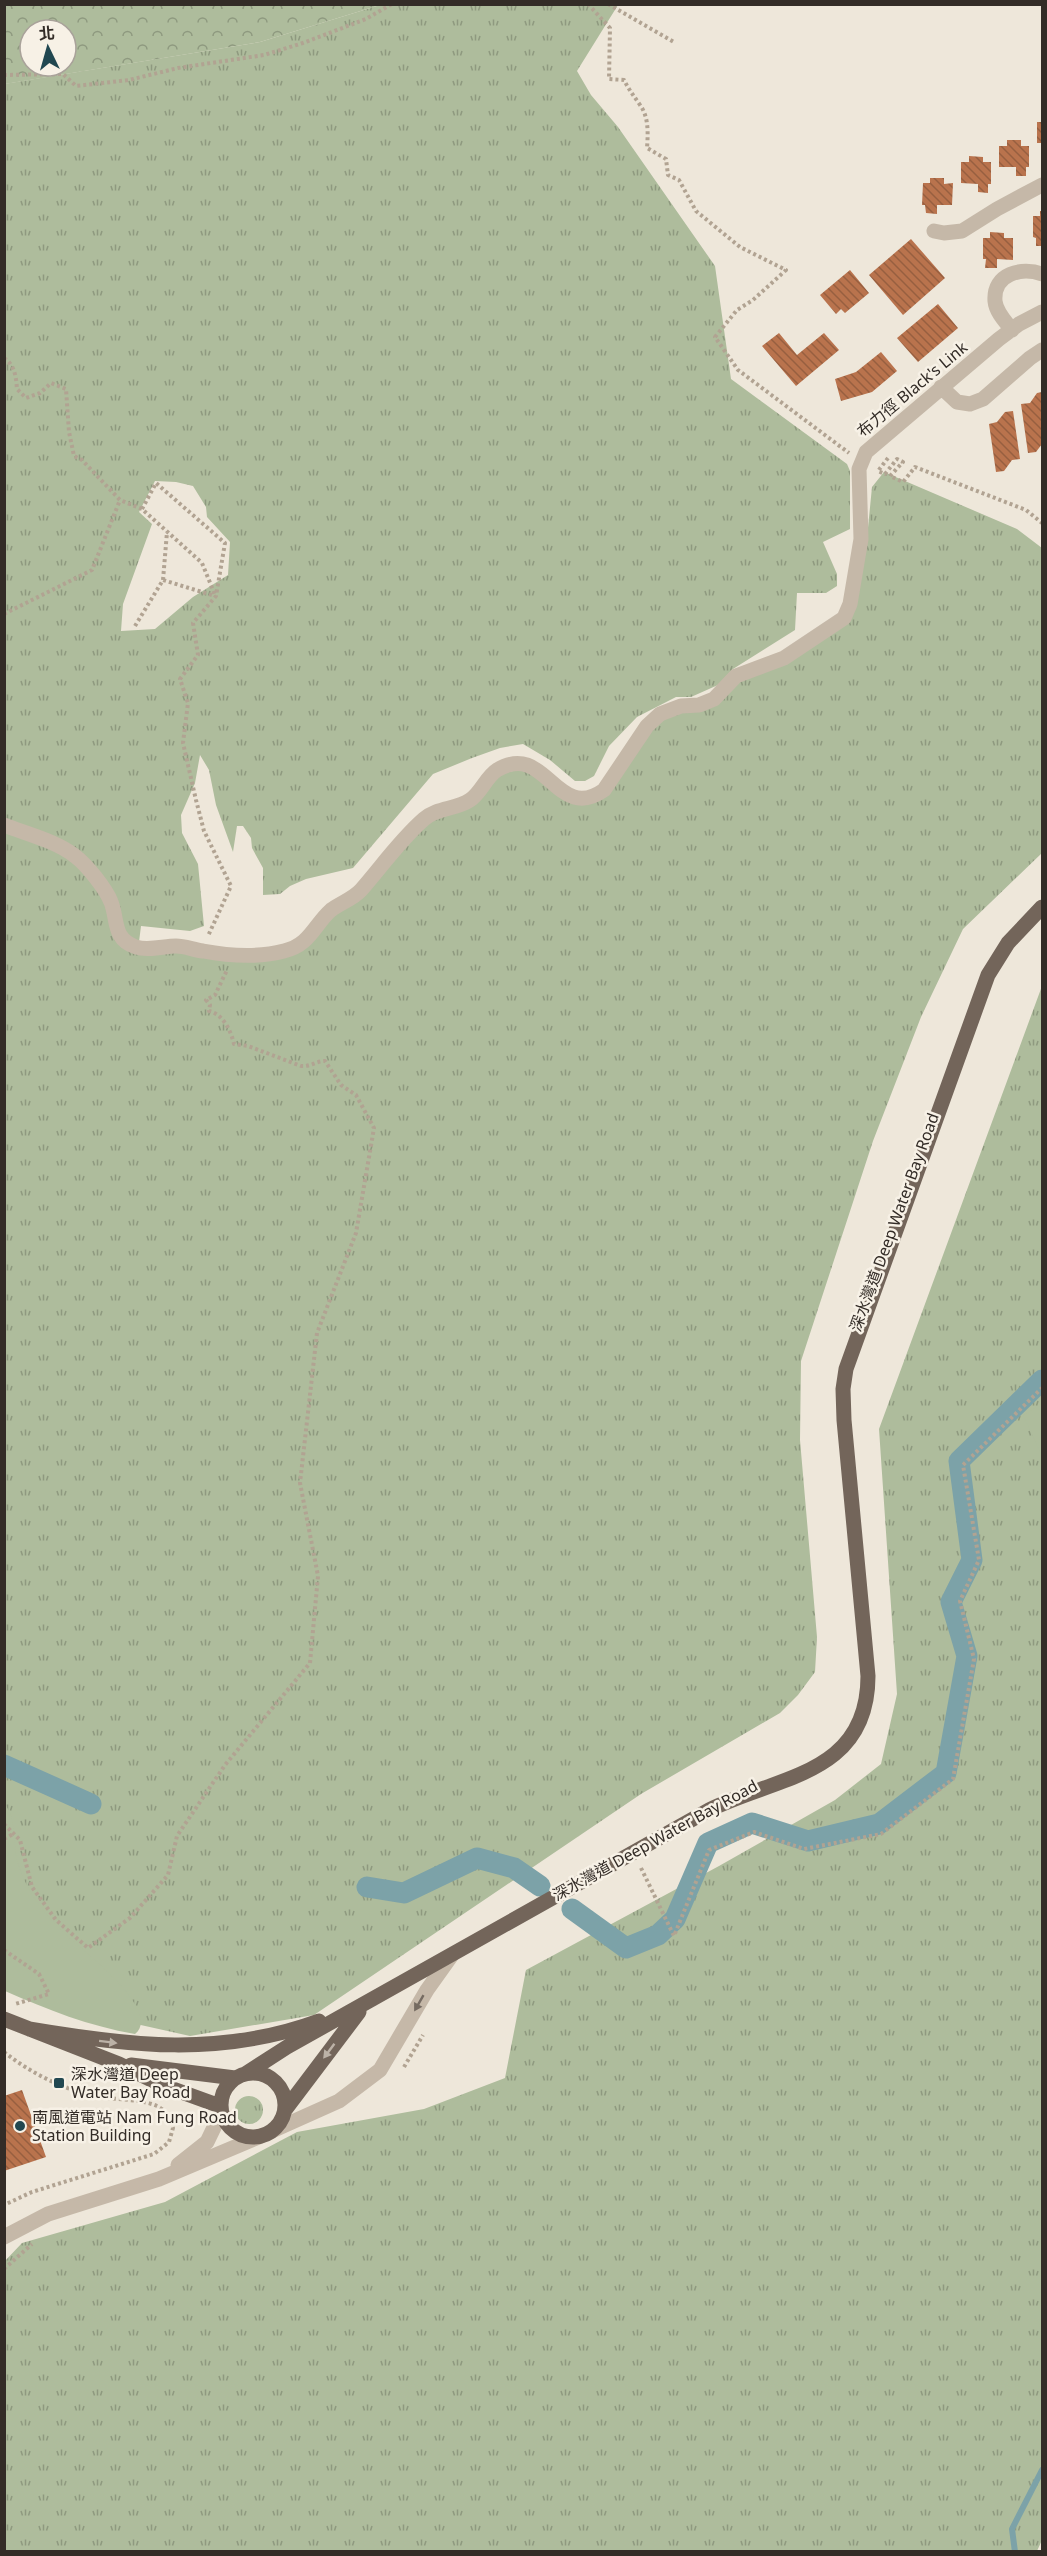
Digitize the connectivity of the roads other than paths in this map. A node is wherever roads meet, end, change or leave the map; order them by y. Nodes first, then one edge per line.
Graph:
1 (1042, 185) edge
2 (934, 231) dead end
3 (1042, 274) edge
4 (1042, 312) edge
5 (1012, 330) junction
6 (1042, 350) edge
7 (941, 387) junction
8 (4, 825) edge
9 (1042, 908) edge
10 (452, 1955) junction
11 (365, 2005) junction
12 (4, 2019) edge
13 (29, 2029) junction
14 (119, 2064) junction
15 (240, 2076) junction
16 (221, 2109) junction
17 (285, 2110) junction
18 (266, 2134) junction
19 (159, 2179) junction
20 (4, 2237) edge

1 - 2 street
3 - 5 street
4 - 5 street, 布力徑 Black's Link
5 - 7 street, 布力徑 Black's Link
6 - 7 street
7 - 8 street, 布力徑 Black's Link
9 - 10 main road, 深水灣道 Deep Water Bay Road
10 - 11 main road, 深水灣道 Deep Water Bay Road
10 -> 18 street, 深水灣道 Deep Water Bay Road
13 -> 11 main road
11 - 15 main road, 深水灣道 Deep Water Bay Road
11 -> 17 main road, 深水灣道 Deep Water Bay Road
12 - 13 main road
13 - 14 main road
14 - 15 main road
14 - 16 main road
15 - 16 main road
15 - 17 main road
16 - 18 main road
16 - 19 street, 深水灣道 Deep Water Bay Road
17 - 18 main road
18 - 19 street, 深水灣道 Deep Water Bay Road
19 - 20 street, 深水灣道 Deep Water Bay Road

